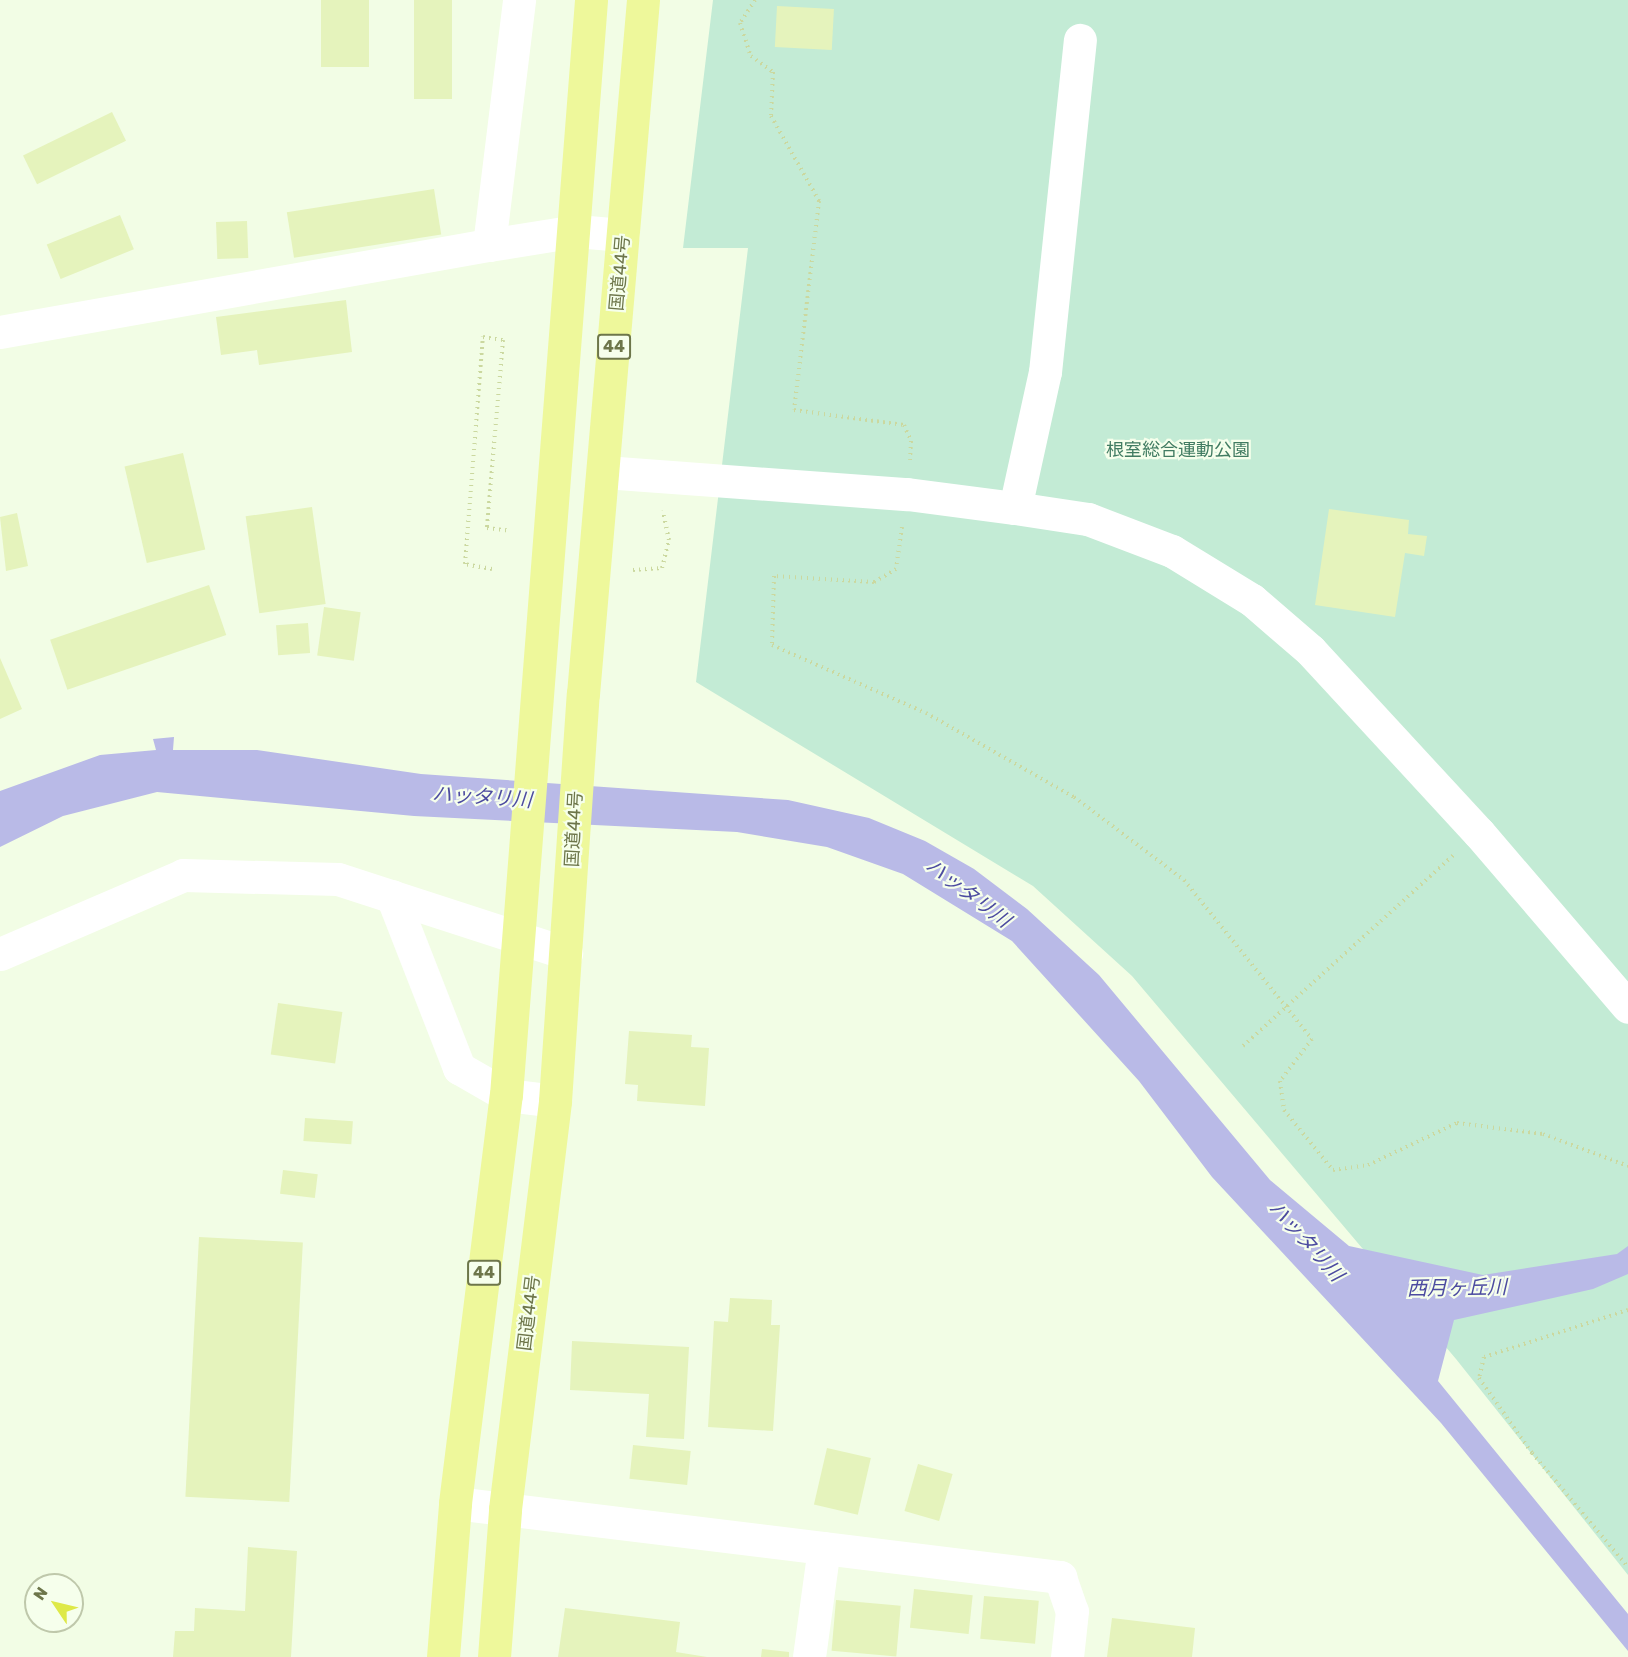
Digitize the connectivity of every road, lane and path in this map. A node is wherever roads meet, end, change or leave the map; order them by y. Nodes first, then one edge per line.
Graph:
1 (519, 0) edge
2 (591, 0) edge
3 (643, 0) edge
4 (756, 0) edge
5 (1080, 40) dead end
6 (576, 231) junction
7 (623, 235) junction
8 (489, 244) junction
9 (0, 332) edge
10 (604, 472) junction
11 (907, 494) junction
12 (662, 504) dead end
13 (1015, 508) junction
14 (510, 531) dead end
15 (492, 569) dead end
16 (633, 570) dead end
17 (1479, 833) junction
18 (392, 896) junction
19 (519, 935) junction
20 (566, 952) junction
21 (0, 954) edge
22 (1285, 1006) junction
23 (1628, 1007) edge
24 (1243, 1046) dead end
25 (507, 1095) junction
26 (555, 1101) junction
27 (1628, 1166) edge
28 (1628, 1310) edge
29 (455, 1503) junction
30 (505, 1509) junction
31 (824, 1548) junction
32 (1628, 1567) edge
33 (443, 1657) edge
34 (494, 1657) edge
35 (810, 1657) edge
36 (1066, 1657) edge

1 - 8 street
2 - 6 highway, 44
3 - 7 highway, 国道44号 / 44
4 - 11 path
5 - 13 street
6 - 7 street
6 - 8 street
6 - 19 highway, 44
7 - 10 highway, 国道44号 / 44
8 - 9 street
10 - 11 street
10 - 20 highway, 国道44号 / 44
11 - 13 street
11 - 22 path
12 - 16 path
13 - 17 street
14 - 15 path
17 - 22 path
17 - 23 street
18 - 19 street
18 - 21 street
18 - 25 street
19 - 20 street
19 - 25 highway, 44
20 - 26 highway, 国道44号 / 44
22 - 24 path
22 - 27 path
25 - 26 street
25 - 29 highway, 44
26 - 30 highway, 国道44号 / 44
28 - 32 path
29 - 30 street
29 - 33 highway, 44
30 - 31 street
30 - 34 highway, 国道44号 / 44
31 - 35 street
31 - 36 street

